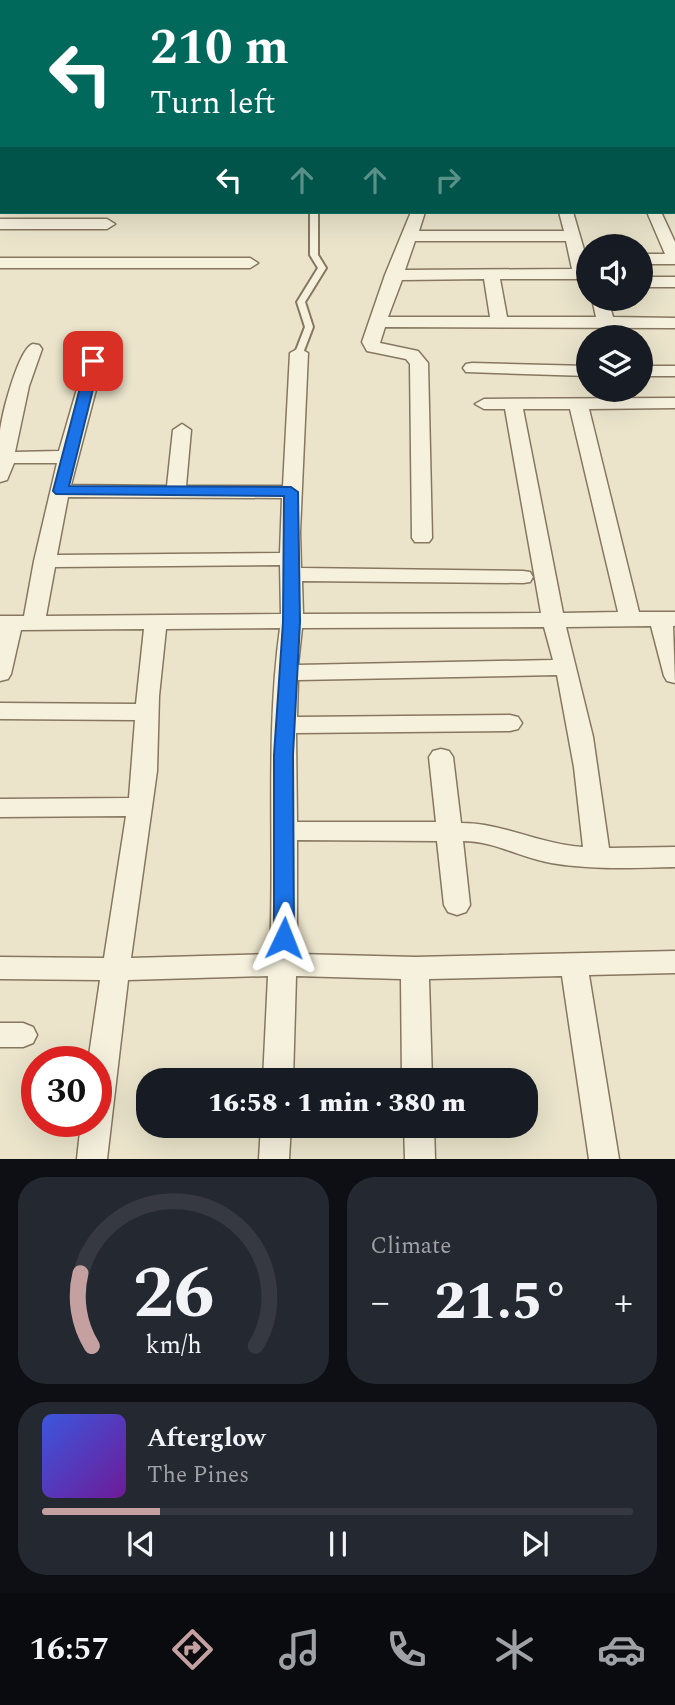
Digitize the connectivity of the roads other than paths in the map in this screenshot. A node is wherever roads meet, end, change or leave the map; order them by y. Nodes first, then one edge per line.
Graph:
1 (314, 214) edge
2 (417, 214) edge
3 (567, 214) edge
4 (655, 214) edge
5 (0, 224) edge
6 (409, 236) junction
7 (573, 236) junction
8 (104, 237) edge
9 (576, 245) edge
10 (653, 259) edge
11 (675, 259) edge
12 (0, 263) edge
13 (250, 263) dead end
14 (576, 269) edge
15 (393, 275) junction
16 (492, 276) junction
17 (653, 282) edge
18 (675, 282) edge
19 (603, 311) edge
20 (377, 322) junction
21 (499, 322) junction
22 (606, 322) junction
23 (675, 323) edge
24 (99, 344) dead end
25 (33, 349) dead end
26 (299, 353) joint
27 (472, 368) dead end
28 (576, 370) edge
29 (653, 371) edge
30 (675, 371) edge
31 (578, 403) junction
32 (675, 403) edge
33 (484, 404) dead end
34 (513, 404) junction
35 (182, 430) dead end
36 (69, 457) junction
37 (2, 464) edge
38 (61, 491) junction
39 (176, 491) junction
40 (291, 492) junction
41 (422, 538) dead end
42 (44, 561) junction
43 (291, 567) junction
44 (523, 577) dead end
45 (630, 618) junction
46 (553, 619) junction
47 (668, 619) edge
48 (156, 621) junction
49 (292, 622) junction
50 (16, 623) edge
51 (566, 667) junction
52 (287, 673) junction
53 (0, 674) edge
54 (675, 676) edge
55 (0, 712) edge
56 (147, 712) junction
57 (510, 723) dead end
58 (285, 725) junction
59 (441, 757) dead end
60 (140, 807) junction
61 (0, 808) edge
62 (449, 830) junction
63 (283, 831) junction
64 (675, 857) edge
65 (597, 858) junction
66 (457, 905) dead end
67 (675, 962) edge
68 (574, 964) junction
69 (282, 965) junction
70 (0, 968) edge
71 (415, 968) junction
72 (116, 969) junction
73 (278, 1068) edge
74 (417, 1068) edge
75 (275, 1138) edge
76 (419, 1138) edge
77 (92, 1159) edge
78 (274, 1159) edge
79 (420, 1159) edge
80 (604, 1159) edge

1 - 26 lane
2 - 6 street
3 - 7 street
4 - 11 street
5 - 8 street
6 - 7 street
6 - 15 street
7 - 9 street
8 - 12 street
8 - 13 street
10 - 11 street
14 - 16 street
15 - 16 street
15 - 20 street
16 - 21 street
17 - 18 street
19 - 22 street
20 - 21 street
20 - 41 street
21 - 22 street
22 - 23 street
24 - 36 street
25 - 37 street
26 - 40 street
27 - 28 street
29 - 30 street
31 - 32 street
31 - 34 street
31 - 45 street
33 - 34 street
34 - 46 street
35 - 39 street
36 - 37 street
36 - 38 street
38 - 39 street
38 - 42 street
39 - 40 street
40 - 43 street
42 - 43 street
42 - 50 street
43 - 44 street
43 - 49 street
45 - 46 street
45 - 47 street
46 - 49 street
46 - 51 street
47 - 54 street
48 - 49 street
48 - 50 street
48 - 56 street
49 - 52 street
50 - 53 street
51 - 52 street
51 - 65 street
52 - 58 street
55 - 56 street
56 - 60 street
57 - 58 street
58 - 63 street
59 - 62 street
60 - 61 street
60 - 72 street
62 - 63 street
62 - 65 street
62 - 66 street
63 - 69 street
64 - 65 street
67 - 68 street
68 - 71 street
68 - 80 street
69 - 71 street
69 - 72 street
69 - 73 street
70 - 72 street
71 - 74 street
72 - 77 street
75 - 78 street
76 - 79 street

